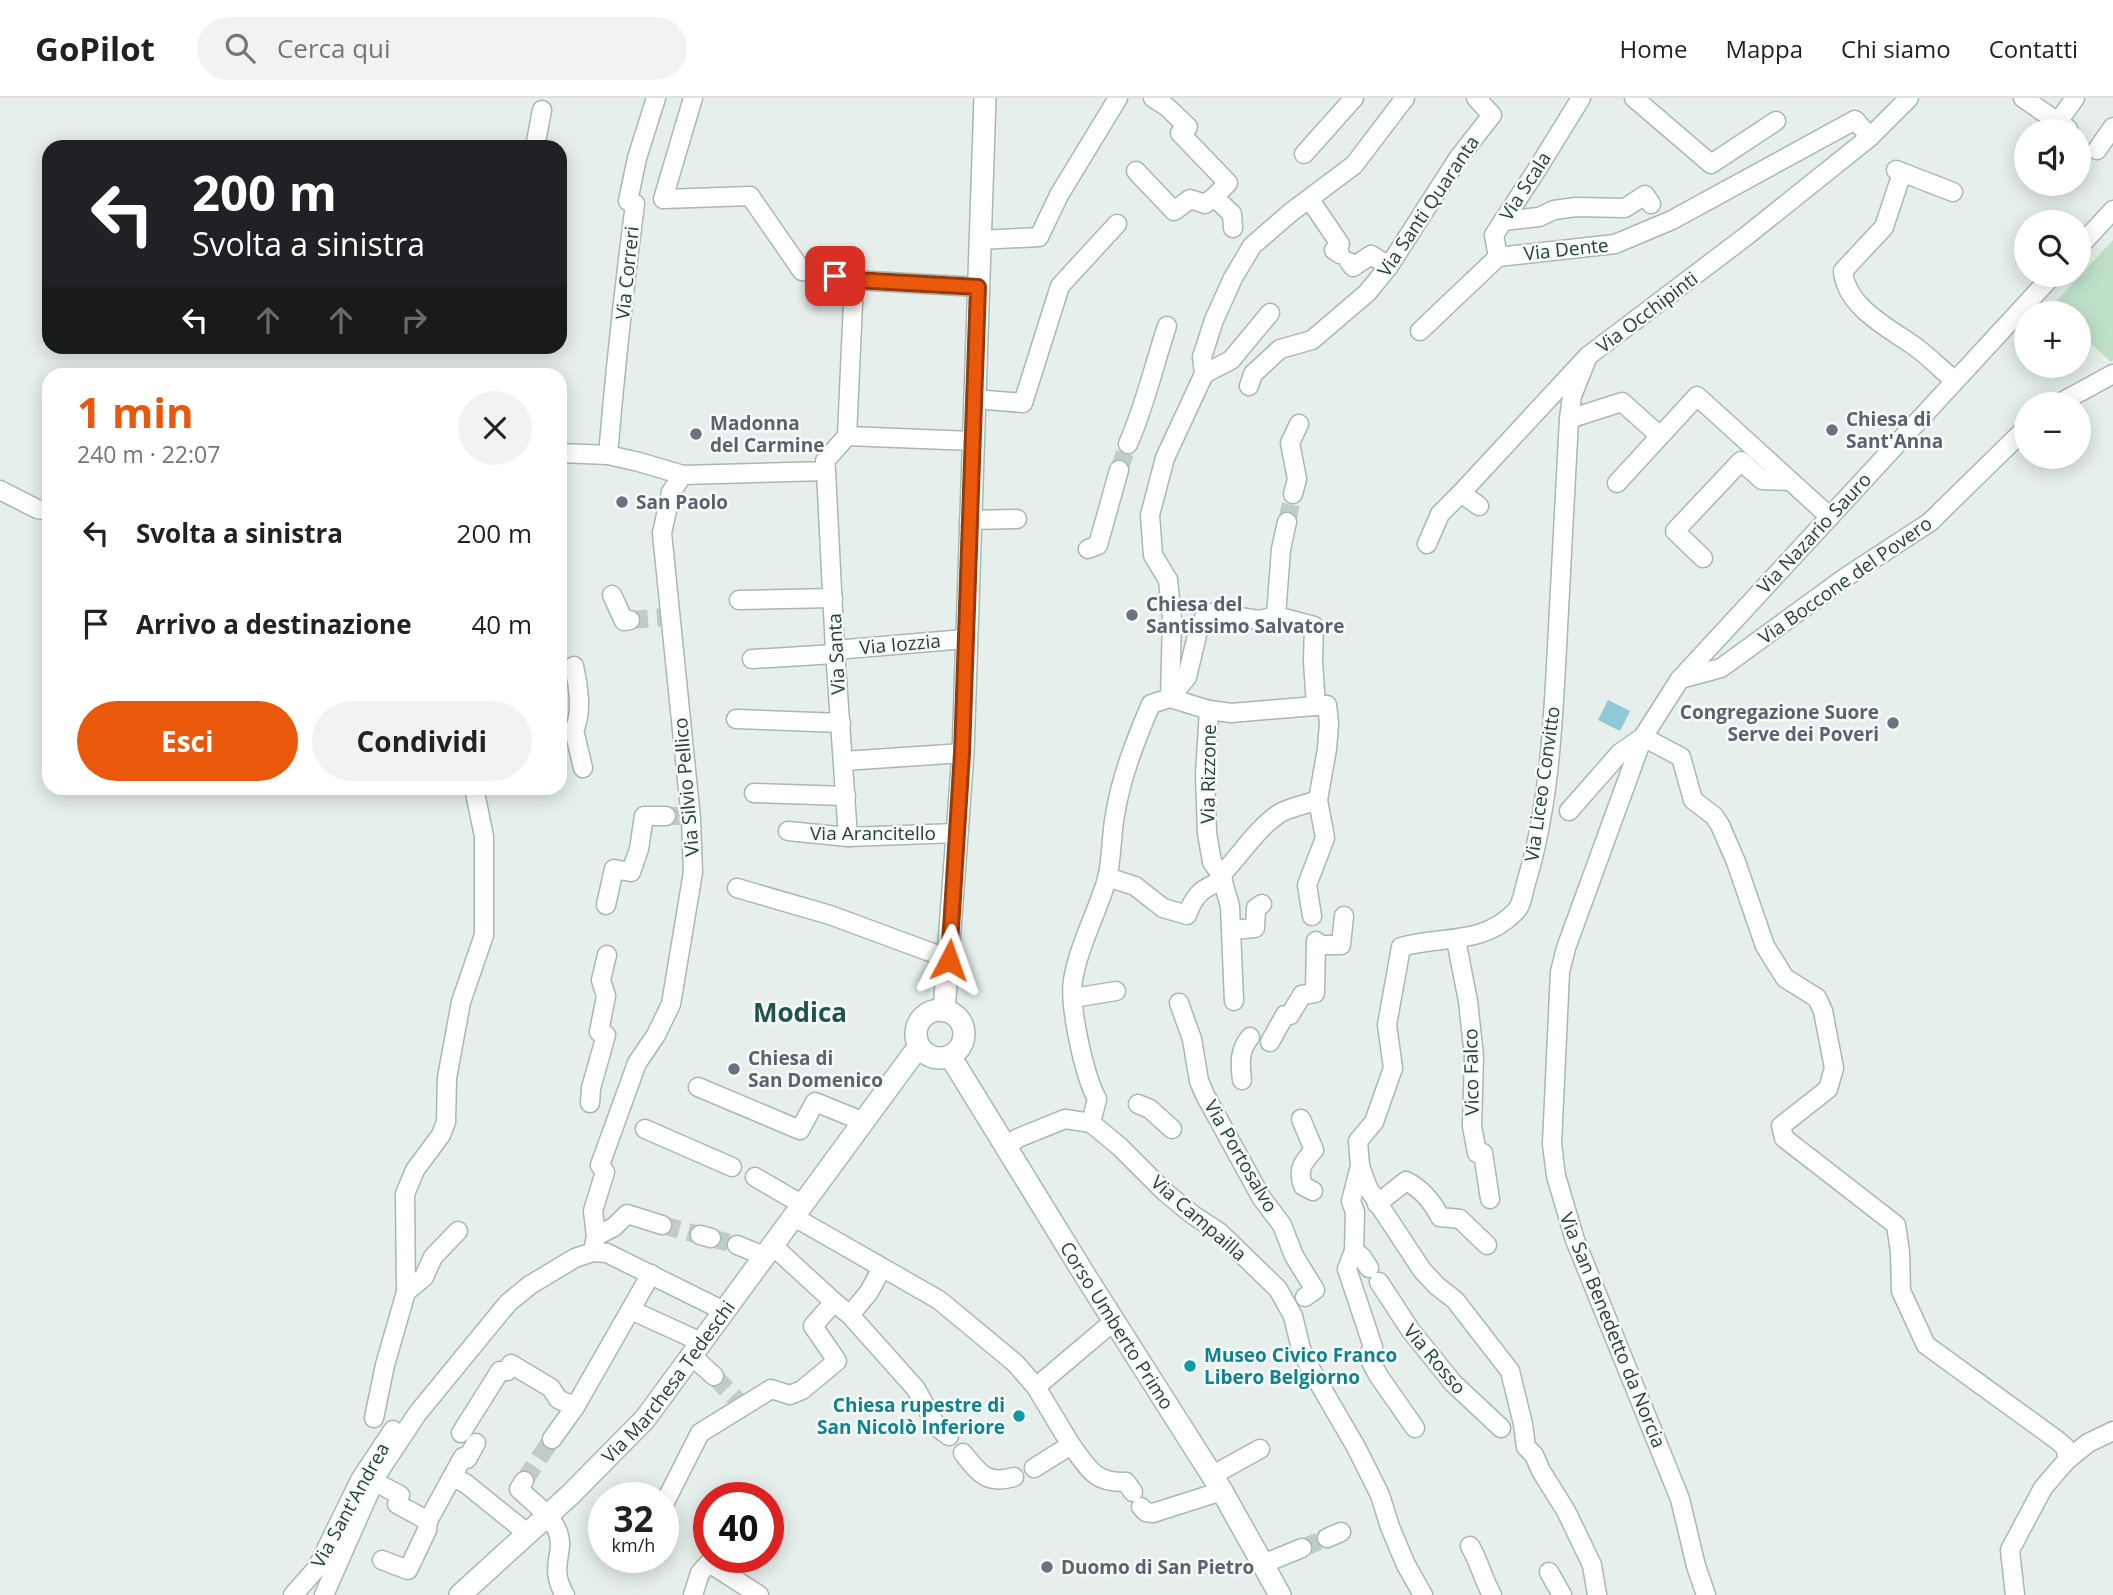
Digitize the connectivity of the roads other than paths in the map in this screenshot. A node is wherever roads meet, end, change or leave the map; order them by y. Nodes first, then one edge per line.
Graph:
1 (656, 98) edge
2 (693, 98) edge
3 (985, 98) edge
4 (1118, 98) edge
5 (1354, 98) edge
6 (1405, 98) edge
7 (1476, 98) edge
8 (1581, 98) edge
9 (1634, 98) edge
10 (1909, 98) edge
11 (2023, 98) edge
12 (2075, 98) edge
13 (1165, 101) edge
14 (542, 110) dead end
15 (1776, 121) dead end
16 (2113, 127) edge
17 (1870, 137) junction
18 (536, 140) edge
19 (2098, 150) dead end
20 (1304, 154) dead end
21 (1136, 171) dead end
22 (1953, 192) dead end
23 (1214, 197) junction
24 (1310, 200) junction
25 (1651, 204) dead end
26 (2113, 210) edge
27 (1503, 221) junction
28 (1117, 224) dead end
29 (1233, 228) dead end
30 (2091, 234) edge
31 (980, 240) junction
32 (1498, 257) junction
33 (1389, 266) junction
34 (854, 280) junction
35 (978, 287) junction
36 (2042, 287) edge
37 (1270, 313) dead end
38 (1167, 326) dead end
39 (1420, 331) dead end
40 (1588, 356) junction
41 (1204, 373) junction
42 (2113, 374) edge
43 (1955, 381) junction
44 (1249, 386) dead end
45 (2081, 392) edge
46 (974, 399) junction
47 (1569, 419) junction
48 (1299, 424) dead end
49 (847, 436) junction
50 (1660, 436) junction
51 (2014, 440) edge
52 (972, 441) junction
53 (1128, 444) tunnel mouth
54 (567, 453) edge
55 (608, 455) junction
56 (825, 466) junction
57 (1119, 470) tunnel mouth
58 (683, 475) junction
59 (1790, 481) junction
60 (1617, 483) dead end
61 (0, 490) edge
62 (1461, 493) junction
63 (1293, 494) tunnel mouth
64 (1479, 506) dead end
65 (42, 510) edge
66 (1830, 517) junction
67 (1017, 519) dead end
68 (969, 520) junction
69 (1287, 522) tunnel mouth
70 (1427, 544) dead end
71 (1088, 550) dead end
72 (1703, 558) dead end
73 (612, 594) dead end
74 (833, 598) junction
75 (739, 600) dead end
76 (1276, 616) junction
77 (630, 621) dead end
78 (965, 639) junction
79 (835, 652) junction
80 (752, 659) dead end
81 (574, 666) dead end
82 (1680, 679) junction
83 (1170, 698) junction
84 (1316, 706) junction
85 (1209, 710) junction
86 (736, 719) dead end
87 (841, 723) junction
88 (1643, 737) junction
89 (962, 753) junction
90 (844, 761) junction
91 (583, 768) dead end
92 (754, 793) dead end
93 (475, 795) edge
94 (846, 796) junction
95 (1318, 800) junction
96 (1569, 811) dead end
97 (666, 816) tunnel mouth
98 (789, 831) dead end
99 (958, 833) junction
100 (848, 837) junction
101 (1107, 877) junction
102 (1222, 878) junction
103 (737, 888) dead end
104 (1262, 904) dead end
105 (606, 905) dead end
106 (1312, 916) dead end
107 (1344, 916) dead end
108 (1232, 930) junction
109 (1456, 940) junction
110 (607, 955) dead end
111 (949, 960) junction
112 (1116, 991) dead end
113 (1073, 998) junction
114 (1234, 1001) dead end
115 (1179, 1003) dead end
116 (944, 1011) junction
117 (1250, 1037) dead end
118 (1270, 1042) dead end
119 (919, 1046) junction
120 (950, 1056) junction
121 (1242, 1080) dead end
122 (698, 1087) dead end
123 (590, 1104) dead end
124 (1138, 1104) dead end
125 (1301, 1119) dead end
126 (862, 1121) junction
127 (1091, 1123) junction
128 (645, 1129) dead end
129 (1172, 1129) dead end
130 (1004, 1147) junction
131 (1360, 1166) junction
132 (732, 1167) dead end
133 (755, 1177) dead end
134 (1313, 1191) dead end
135 (1490, 1199) dead end
136 (1377, 1204) junction
137 (799, 1211) junction
138 (662, 1225) tunnel mouth
139 (458, 1231) dead end
140 (595, 1244) junction
141 (737, 1245) tunnel mouth
142 (1487, 1245) dead end
143 (769, 1251) junction
144 (1354, 1251) junction
145 (882, 1268) junction
146 (646, 1271) junction
147 (406, 1292) junction
148 (834, 1302) junction
149 (1294, 1303) junction
150 (631, 1310) junction
151 (724, 1311) junction
152 (850, 1315) junction
153 (1114, 1321) junction
154 (696, 1348) junction
155 (713, 1376) tunnel mouth
156 (1036, 1388) junction
157 (438, 1389) junction
158 (575, 1407) junction
159 (1415, 1428) dead end
160 (1501, 1428) dead end
161 (2113, 1431) edge
162 (948, 1436) dead end
163 (552, 1439) tunnel mouth
164 (383, 1443) junction
165 (1072, 1445) junction
166 (1260, 1449) dead end
167 (963, 1453) dead end
168 (2067, 1460) junction
169 (1034, 1468) dead end
170 (452, 1477) junction
171 (1014, 1477) dead end
172 (373, 1481) junction
173 (524, 1481) dead end
174 (675, 1482) edge
175 (1217, 1484) junction
176 (546, 1516) junction
177 (428, 1521) junction
178 (527, 1533) junction
179 (1469, 1546) dead end
180 (1302, 1548) tunnel mouth
181 (382, 1560) dead end
182 (1263, 1564) junction
183 (1549, 1572) dead end
184 (293, 1595) edge
185 (324, 1595) edge
186 (460, 1595) edge
187 (565, 1595) edge
188 (693, 1595) edge
189 (759, 1595) edge
190 (1280, 1595) edge
191 (1423, 1595) edge
192 (1492, 1595) edge
193 (1562, 1595) edge
194 (1597, 1595) edge
195 (1706, 1595) edge
196 (2015, 1595) edge

1 - 55 street, Via Correri
2 - 34 street
3 - 31 street
4 - 31 street
5 - 20 street
6 - 24 street
7 - 33 street, Via Santi Quaranta
8 - 27 street, Via Scala
9 - 15 street
10 - 17 street, Via Occhipinti
11 - 12 street
13 - 23 street
14 - 18 street
16 - 19 street
17 - 32 street, Via Dente
17 - 40 street, Via Occhipinti
21 - 23 street
22 - 43 street
23 - 29 street
24 - 33 street
24 - 41 street
25 - 27 street
26 - 30 street
27 - 32 street, Via Scala
28 - 46 street
31 - 35 street
32 - 39 street
33 - 44 street, Via Santi Quaranta
34 - 35 street
34 - 49 street
35 - 46 street
36 - 43 street, Via Nazario Sauro
37 - 41 street
38 - 53 street
40 - 47 street, Via Liceo Convitto
40 - 62 street, Via Occhipinti
41 - 83 street
42 - 45 street
43 - 66 street, Via Nazario Sauro
46 - 52 street
47 - 50 street
47 - 109 street, Via Liceo Convitto
48 - 63 street
49 - 52 street
49 - 56 street
50 - 59 street
50 - 60 street
51 - 82 street, Via Boccone del Povero
52 - 68 street
54 - 55 street
55 - 58 street
56 - 58 street
56 - 74 street, Via Santa
57 - 71 street
58 - 140 street, Via Silvio Pellico
59 - 66 street
59 - 72 street
61 - 65 street
62 - 64 street
62 - 70 street, Via Occhipinti
66 - 82 street, Via Nazario Sauro
67 - 68 street
68 - 78 street
69 - 76 street
73 - 77 street
74 - 75 street
74 - 79 street, Via Santa
76 - 83 street
76 - 84 street
78 - 79 street, Via Iozzia
78 - 89 street
79 - 80 street, Via Iozzia
79 - 87 street, Via Santa
81 - 91 street
82 - 88 street, Via Nazario Sauro
83 - 85 street
83 - 101 street
84 - 85 street
84 - 95 street
85 - 102 street, Via Rizzone
86 - 87 street
87 - 90 street, Via Santa
88 - 96 street
88 - 168 street
88 - 195 street, Via San Benedetto da Norcia
89 - 90 street
89 - 99 street
90 - 94 street, Via Santa
92 - 94 street
93 - 147 street
94 - 100 street, Via Santa
95 - 102 street
95 - 106 street
97 - 105 street
98 - 100 street, Via Arancitello
99 - 100 street, Via Arancitello
99 - 111 street
101 - 102 street
101 - 113 street
102 - 108 street, Via Rizzone
103 - 111 street
104 - 108 street
107 - 118 street
108 - 114 street, Via Rizzone
109 - 131 street, Via Liceo Convitto
109 - 135 street, Vico Falco
110 - 123 street
111 - 116 street
112 - 113 street
113 - 127 street
115 - 149 street, Via Portosalvo
116 - 119 street
116 - 120 street
117 - 121 street
119 - 120 street
119 - 126 street, Via Marchesa Tedeschi
120 - 130 street, Corso Umberto Primo
122 - 126 street
124 - 129 street
125 - 134 street
126 - 137 street, Via Marchesa Tedeschi
127 - 130 street
127 - 149 street, Via Campailla
128 - 132 street
130 - 153 street, Corso Umberto Primo
131 - 136 street
131 - 144 street, Via Liceo Convitto
133 - 137 street
136 - 142 street
136 - 194 street
137 - 143 street, Via Marchesa Tedeschi
137 - 145 street
138 - 140 street
139 - 147 street
140 - 146 street
140 - 157 street
141 - 143 street
143 - 148 street
143 - 151 street, Via Marchesa Tedeschi
144 - 159 street, Via Liceo Convitto
144 - 160 street, Via Rosso
145 - 152 street
145 - 156 street
146 - 150 street
146 - 151 street
147 - 164 street
148 - 152 street
148 - 174 street
149 - 191 street, Via Campailla
150 - 154 street
150 - 158 street
151 - 154 street, Via Marchesa Tedeschi
152 - 162 street
153 - 156 street
153 - 175 street, Corso Umberto Primo
154 - 155 street
154 - 176 street, Via Marchesa Tedeschi
156 - 165 street
157 - 164 street, Via Sant'Andrea
157 - 172 street
158 - 163 street
158 - 170 street
161 - 168 street
164 - 184 street, Via Sant'Andrea
165 - 169 street
165 - 175 street
166 - 175 street
167 - 171 street
168 - 196 street
170 - 177 street
170 - 178 street
172 - 177 street
172 - 185 street
173 - 176 street
175 - 182 street, Corso Umberto Primo
176 - 178 street, Via Marchesa Tedeschi
176 - 187 street
177 - 181 street
178 - 186 street, Via Marchesa Tedeschi
179 - 192 street
180 - 182 street
182 - 190 street, Corso Umberto Primo
183 - 193 street
188 - 189 street

